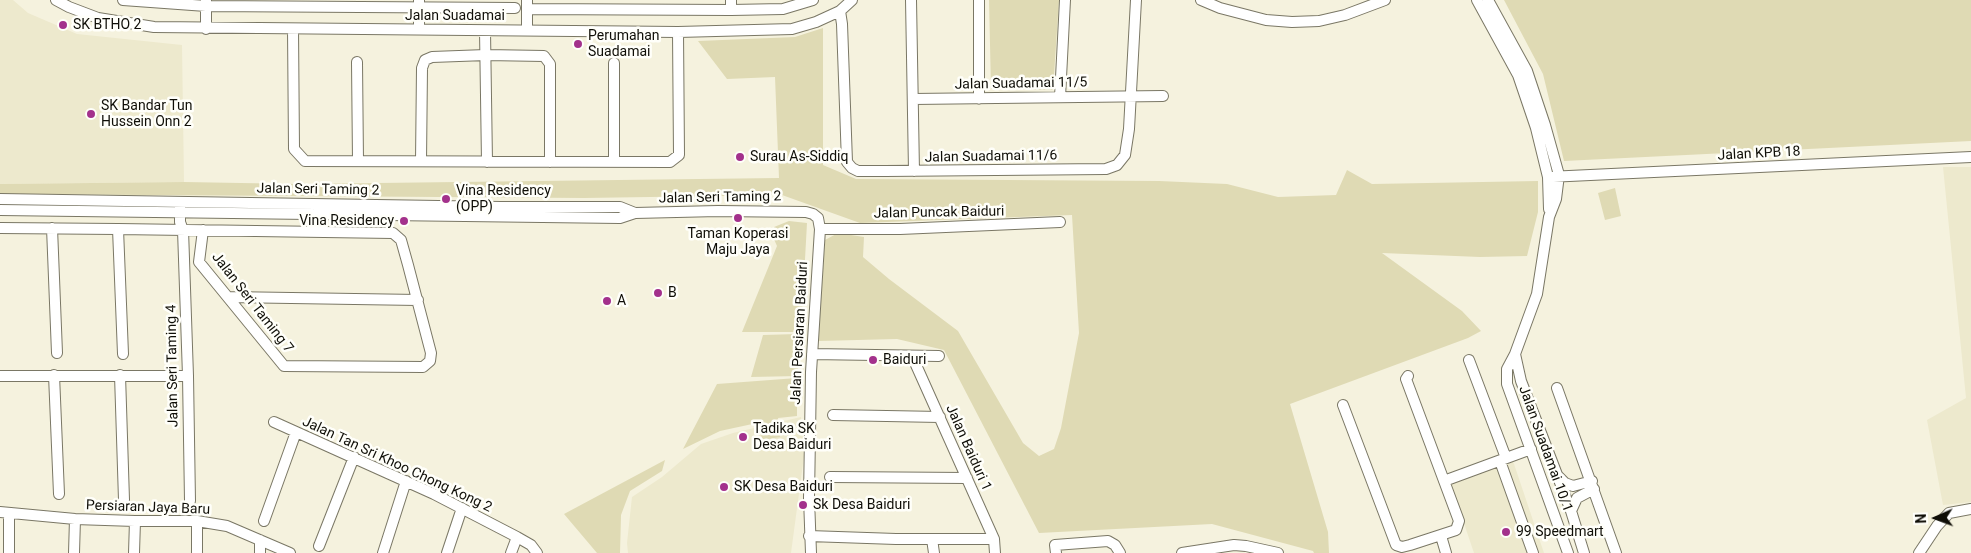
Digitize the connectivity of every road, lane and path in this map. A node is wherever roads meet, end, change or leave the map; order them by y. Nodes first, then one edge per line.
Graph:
1 (56, 0) edge
2 (124, 0) edge
3 (813, 0) edge
4 (852, 0) edge
5 (911, 0) edge
6 (979, 0) edge
7 (1065, 0) edge
8 (1136, 0) edge
9 (1201, 0) edge
10 (1385, 0) edge
11 (1477, 0) edge
12 (1488, 0) edge
13 (206, 3) edge
14 (419, 4) edge
15 (527, 4) edge
16 (731, 5) edge
17 (515, 8) dead end
18 (840, 11) junction
19 (206, 29) junction
20 (293, 29) junction
21 (419, 30) junction
22 (485, 30) junction
23 (527, 30) junction
24 (678, 32) junction
25 (486, 55) junction
26 (357, 62) dead end
27 (614, 63) dead end
28 (1130, 96) junction
29 (1163, 96) dead end
30 (1060, 97) junction
31 (913, 99) junction
32 (980, 99) junction
33 (1971, 157) edge
34 (358, 161) junction
35 (422, 161) junction
36 (487, 162) junction
37 (550, 162) junction
38 (614, 162) junction
39 (914, 172) junction
40 (1554, 176) junction
41 (0, 199) edge
42 (183, 207) junction
43 (0, 210) edge
44 (1060, 222) dead end
45 (0, 228) edge
46 (52, 228) junction
47 (118, 229) junction
48 (820, 229) junction
49 (183, 230) junction
50 (203, 230) junction
51 (228, 298) junction
52 (418, 300) junction
53 (57, 353) dead end
54 (123, 354) dead end
55 (812, 354) junction
56 (1515, 354) junction
57 (912, 356) junction
58 (939, 356) dead end
59 (1469, 360) dead end
60 (54, 375) junction
61 (120, 375) junction
62 (0, 376) edge
63 (188, 376) junction
64 (1408, 376) dead end
65 (1557, 388) dead end
66 (1343, 405) dead end
67 (833, 415) dead end
68 (940, 417) junction
69 (274, 422) dead end
70 (296, 432) junction
71 (1531, 449) junction
72 (354, 457) junction
73 (1503, 457) junction
74 (1557, 475) junction
75 (830, 477) dead end
76 (967, 478) junction
77 (406, 481) junction
78 (1444, 481) junction
79 (1593, 485) junction
80 (59, 494) dead end
81 (124, 500) dead end
82 (190, 501) dead end
83 (462, 508) junction
84 (1971, 509) edge
85 (1571, 511) junction
86 (5, 513) edge
87 (75, 519) junction
88 (135, 521) junction
89 (197, 521) junction
90 (264, 521) dead end
91 (809, 536) junction
92 (1441, 536) junction
93 (517, 537) junction
94 (932, 539) junction
95 (994, 539) junction
96 (260, 540) junction
97 (319, 546) dead end
98 (1056, 549) edge
99 (1246, 549) edge
100 (536, 551) edge
101 (1196, 552) edge
102 (9, 553) edge
103 (74, 553) edge
104 (134, 553) edge
105 (197, 553) edge
106 (260, 553) edge
107 (290, 553) edge
108 (383, 553) edge
109 (447, 553) edge
110 (511, 553) edge
111 (811, 553) edge
112 (934, 553) edge
113 (996, 553) edge
114 (1120, 553) edge
115 (1182, 553) edge
116 (1278, 553) edge
117 (1446, 553) edge
118 (1533, 553) edge
119 (1568, 553) edge
120 (1584, 553) edge
121 (1616, 553) edge
122 (1919, 553) edge

1 - 19 street, Jalan Suadamai
2 - 13 street
3 - 16 street
4 - 18 street, Jalan Suadamai
5 - 31 street
6 - 32 street
7 - 30 street
8 - 28 street
9 - 10 street
11 - 40 street, Jalan Suadamai 10/1
12 - 40 street, Jalan Suadamai 10/1
13 - 14 street
13 - 19 street
14 - 17 street
14 - 21 street
15 - 16 street
15 - 23 street
18 - 24 street, Jalan Suadamai
18 - 39 street, Jalan Suadamai 11/6
19 - 20 street, Jalan Suadamai
20 - 21 street, Jalan Suadamai
20 - 34 street
21 - 22 street, Jalan Suadamai
22 - 23 street, Jalan Suadamai
22 - 25 street
23 - 24 street, Jalan Suadamai
24 - 38 street
25 - 35 street
25 - 36 street
25 - 37 street
26 - 34 street
27 - 38 street
28 - 29 street, Jalan Suadamai 11/5
28 - 30 street, Jalan Suadamai 11/5
28 - 39 street, Jalan Suadamai 11/6
30 - 32 street, Jalan Suadamai 11/5
31 - 32 street, Jalan Suadamai 11/5
31 - 39 street
33 - 40 street, Jalan KPB 18
34 - 35 street
35 - 36 street
36 - 37 street
37 - 38 street
40 - 56 street, Jalan Suadamai 10/1
41 - 42 street, Jalan Seri Taming 2
42 - 43 street
42 - 48 street, Jalan Seri Taming 2
42 - 49 street, Jalan Seri Taming 4
44 - 48 street, Jalan Puncak Baiduri
45 - 46 street
46 - 47 street
46 - 53 street
47 - 49 street
47 - 54 street
48 - 55 street, Jalan Persiaran Baiduri
49 - 50 street
49 - 63 street, Jalan Seri Taming 4
50 - 51 street, Jalan Seri Taming 7
50 - 52 street
51 - 52 street
51 - 52 street, Jalan Seri Taming 7
55 - 57 street
55 - 91 street, Jalan Persiaran Baiduri
56 - 71 street, Jalan Suadamai 10/1
56 - 74 street, Jalan Suadamai 10/1
57 - 58 street
57 - 68 street, Jalan Baiduri 1
59 - 73 street
60 - 61 street
60 - 62 street
60 - 80 street
61 - 63 street
61 - 81 street
63 - 82 street, Jalan Seri Taming 4
64 - 78 street
65 - 79 street
66 - 92 street
67 - 68 street
68 - 76 street, Jalan Baiduri 1
69 - 70 street, Jalan Tan Sri Khoo Chong Kong 2
70 - 72 street, Jalan Tan Sri Khoo Chong Kong 2
70 - 90 street
71 - 73 street
71 - 119 street, Jalan Suadamai 10/1
72 - 77 street, Jalan Tan Sri Khoo Chong Kong 2
72 - 97 street
73 - 78 street
73 - 118 street
74 - 79 street
74 - 85 street, Jalan Suadamai 10/1
75 - 76 street
76 - 95 street, Jalan Baiduri 1
77 - 83 street, Jalan Tan Sri Khoo Chong Kong 2
77 - 108 street
78 - 92 street
79 - 85 street
79 - 121 street
83 - 93 street, Jalan Tan Sri Khoo Chong Kong 2
83 - 109 street
84 - 122 street
85 - 120 street, Jalan Suadamai 10/1
86 - 87 street, Persiaran Jaya Baru
86 - 102 street
87 - 88 street, Persiaran Jaya Baru
87 - 103 street
88 - 89 street, Persiaran Jaya Baru
88 - 104 street
89 - 96 street, Persiaran Jaya Baru
89 - 105 street
91 - 94 street
91 - 111 street, Jalan Persiaran Baiduri
92 - 117 street
93 - 100 street, Jalan Tan Sri Khoo Chong Kong 2
93 - 110 street
94 - 95 street
94 - 112 street
95 - 113 street, Jalan Baiduri 1
96 - 106 street
96 - 107 street, Persiaran Jaya Baru
98 - 114 street
99 - 101 street
99 - 116 street
101 - 115 street

